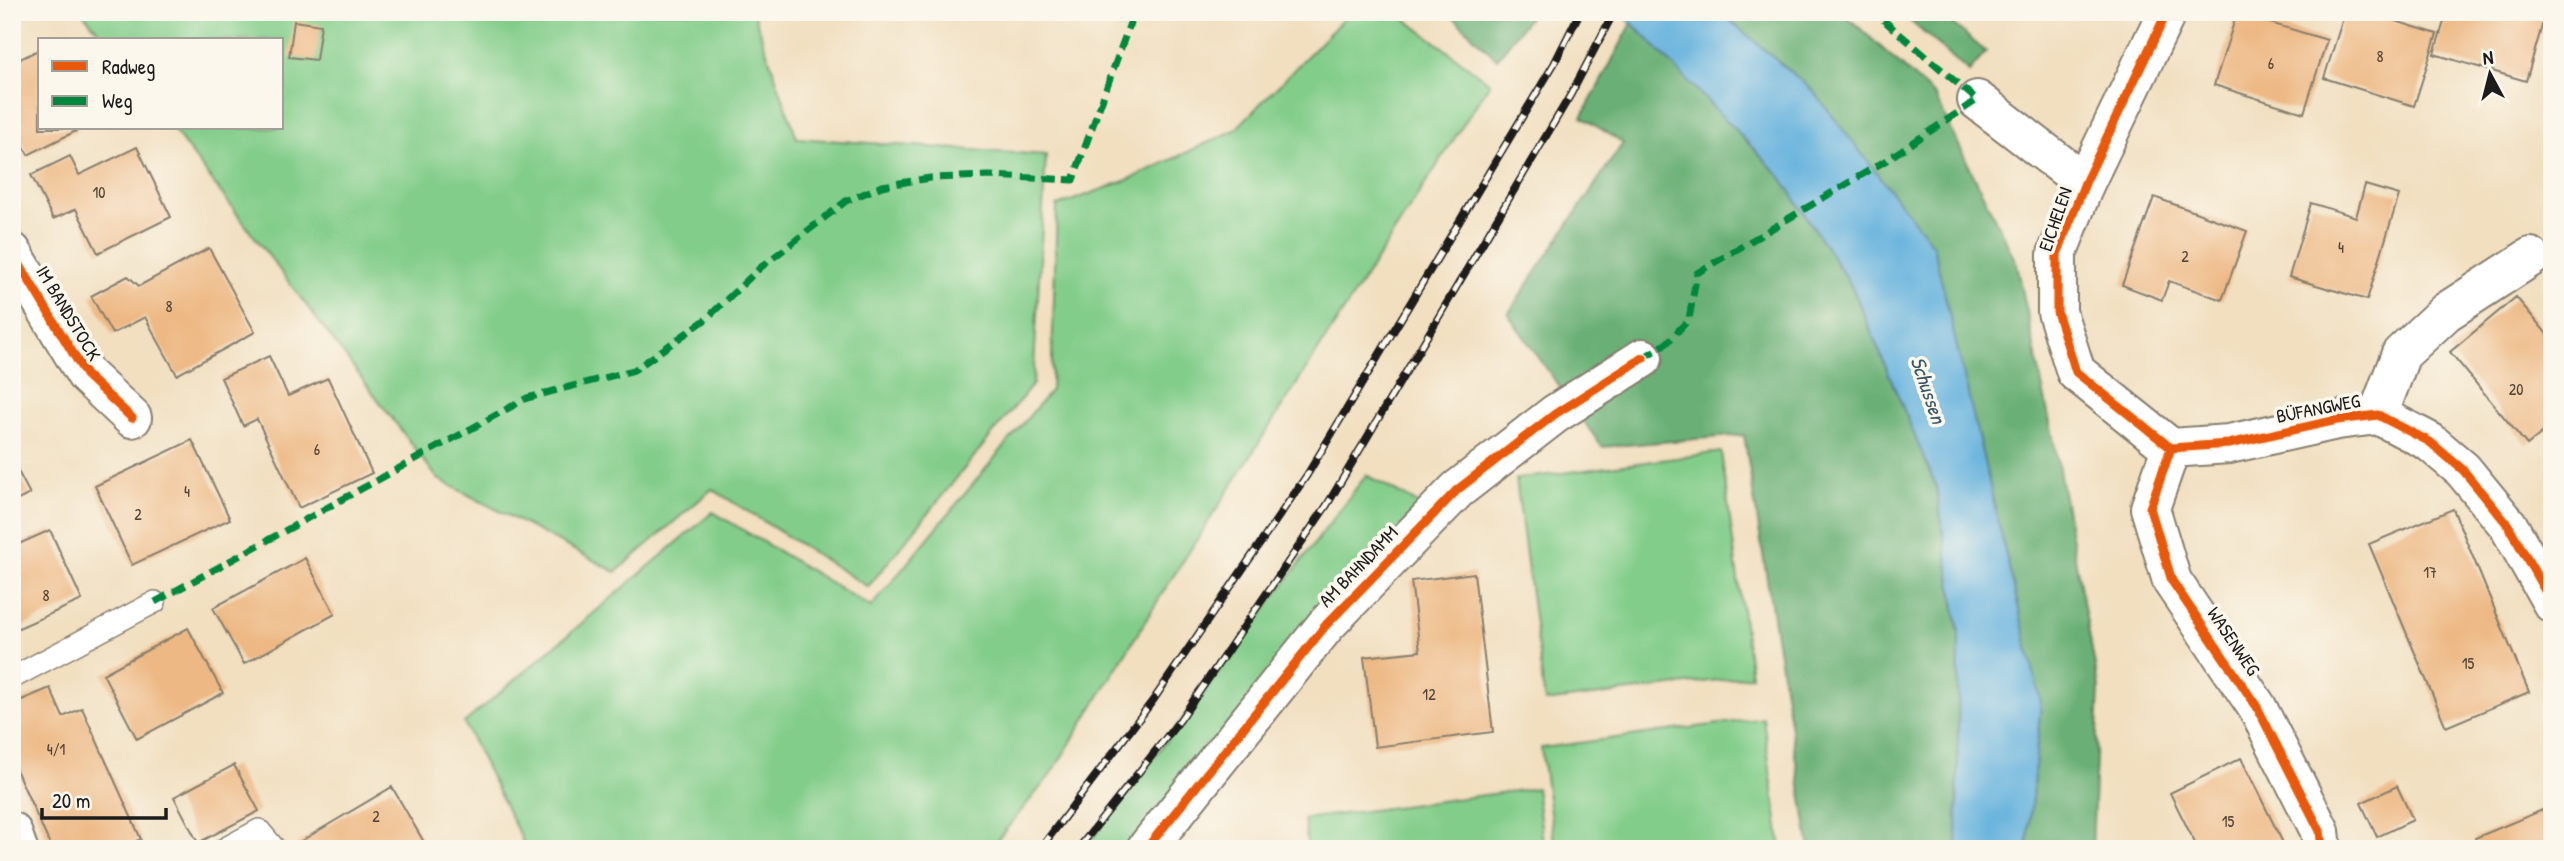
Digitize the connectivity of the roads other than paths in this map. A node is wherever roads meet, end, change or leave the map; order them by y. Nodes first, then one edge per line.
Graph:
1 (2167, 12) edge
2 (1977, 100) dead end
3 (2085, 183) junction
4 (12, 252) edge
5 (2531, 257) dead end
6 (1643, 358) dead end
7 (2378, 415) junction
8 (132, 418) dead end
9 (2171, 449) junction
10 (155, 602) dead end
11 (2552, 603) edge
12 (12, 678) edge
13 (12, 832) edge
14 (18, 849) edge
15 (224, 849) edge
16 (275, 849) edge
17 (1146, 849) edge
18 (2322, 849) edge

1 - 3 street, EICHELEN
2 - 3 street
3 - 9 street, EICHELEN
4 - 8 street, IM BANDSTOCK
5 - 7 street
6 - 17 street, AM BAHNDAMM
7 - 9 street, BÜFANGWEG
7 - 11 street, BÜFANGWEG
9 - 18 street, WASENWEG
10 - 12 lane
13 - 14 street
15 - 16 lane

